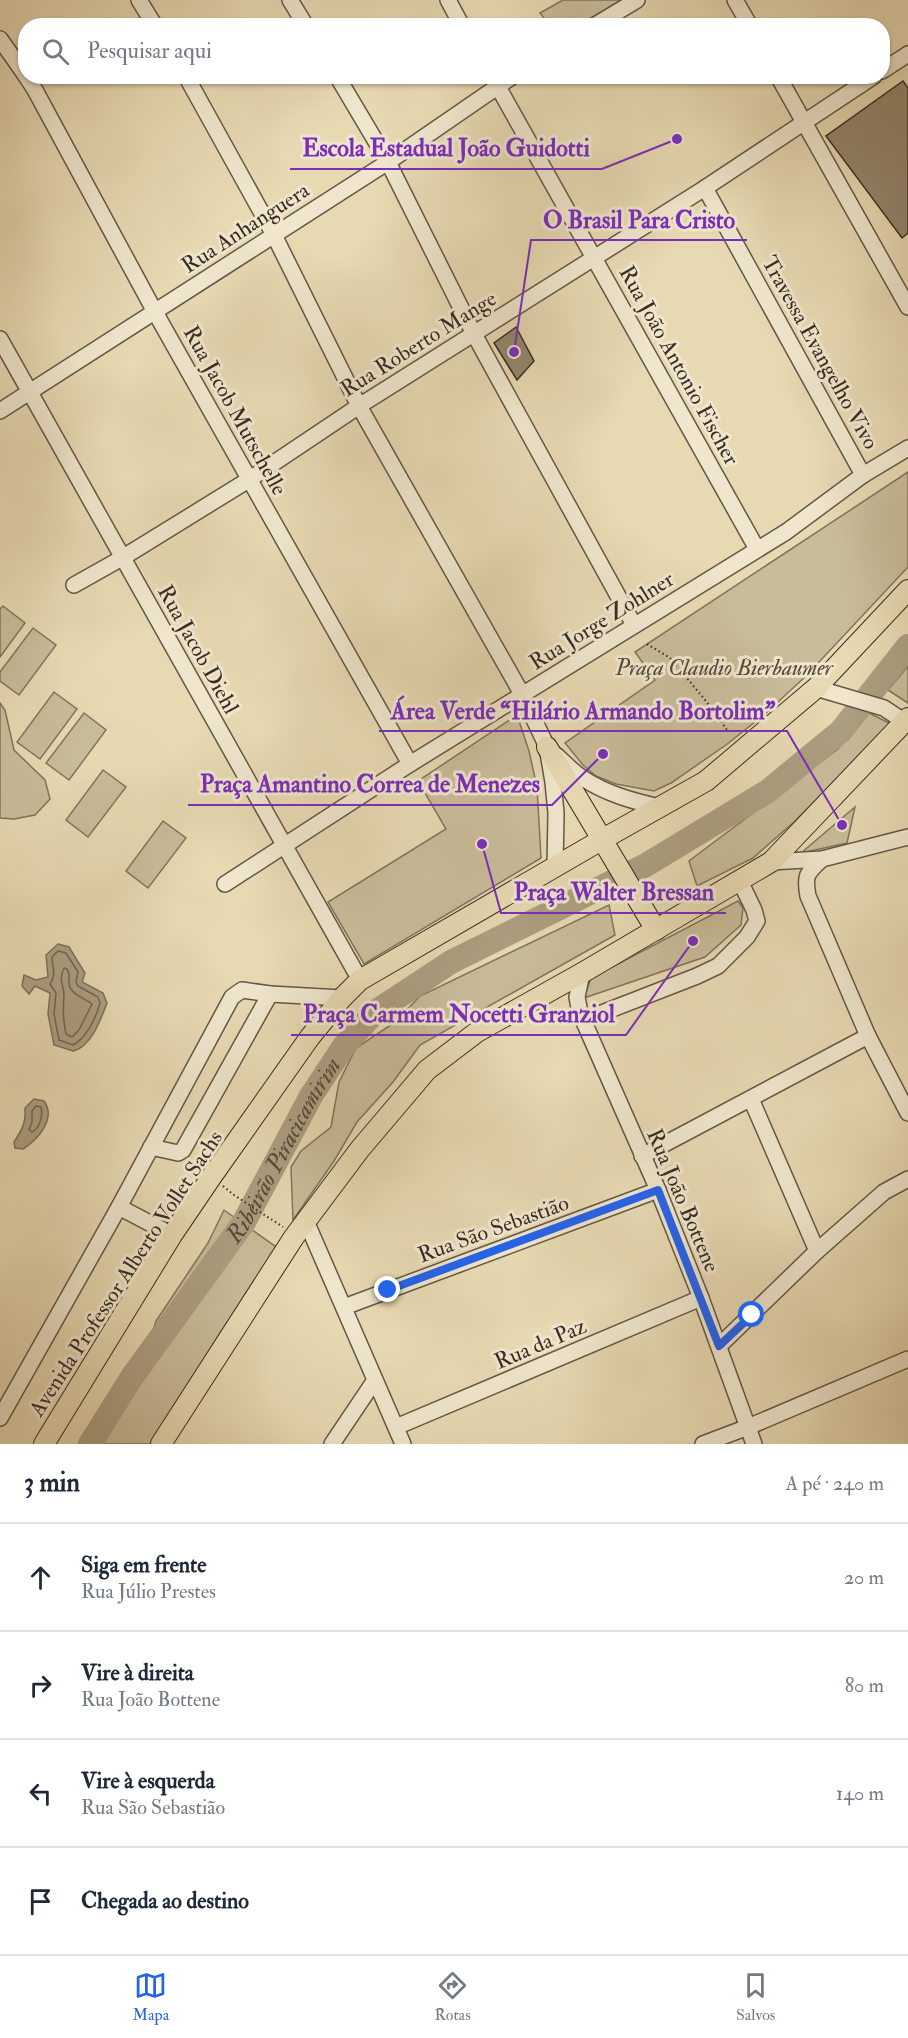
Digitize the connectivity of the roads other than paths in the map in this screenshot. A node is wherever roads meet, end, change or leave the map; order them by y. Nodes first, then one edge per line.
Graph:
1 (139, 0) edge
2 (290, 0) edge
3 (448, 0) edge
4 (637, 0) edge
5 (735, 0) edge
6 (150, 18) edge
7 (301, 18) edge
8 (458, 18) edge
9 (607, 18) edge
10 (745, 18) edge
11 (0, 39) edge
12 (907, 55) edge
13 (18, 65) edge
14 (890, 66) edge
15 (31, 84) edge
16 (190, 84) edge
17 (342, 84) edge
18 (491, 84) edge
19 (497, 84) edge
20 (783, 84) edge
21 (862, 84) edge
22 (805, 123) junction
23 (388, 162) junction
24 (705, 188) junction
25 (274, 235) junction
26 (594, 258) junction
27 (908, 307) edge
28 (155, 312) junction
29 (474, 334) junction
30 (0, 339) edge
31 (29, 392) junction
32 (359, 406) junction
33 (0, 411) edge
34 (908, 448) edge
35 (863, 475) junction
36 (249, 479) junction
37 (757, 549) junction
38 (122, 558) junction
39 (74, 585) dead end
40 (908, 590) edge
41 (634, 625) junction
42 (825, 691) junction
43 (523, 696) junction
44 (907, 721) edge
45 (547, 747) junction
46 (411, 764) junction
47 (659, 807) junction
48 (908, 837) edge
49 (603, 839) junction
50 (284, 845) junction
51 (822, 859) junction
52 (771, 862) junction
53 (555, 868) junction
54 (740, 881) junction
55 (225, 884) dead end
56 (656, 930) junction
57 (582, 974) junction
58 (360, 980) junction
59 (270, 994) junction
60 (342, 998) junction
61 (584, 1020) junction
62 (868, 1036) junction
63 (901, 1085) edge
64 (751, 1099) junction
65 (908, 1113) edge
66 (152, 1147) junction
67 (642, 1156) junction
68 (908, 1179) edge
69 (658, 1190) junction
70 (119, 1207) junction
71 (306, 1221) junction
72 (172, 1235) junction
73 (817, 1251) junction
74 (701, 1298) junction
75 (344, 1307) junction
76 (719, 1346) junction
77 (908, 1359) edge
78 (375, 1380) junction
79 (0, 1418) edge
80 (396, 1427) junction
81 (748, 1427) junction
82 (44, 1444) edge
83 (160, 1444) edge
84 (332, 1444) edge
85 (403, 1444) edge
86 (703, 1444) edge
87 (754, 1444) edge

1 - 6 street
2 - 7 street
3 - 8 street
4 - 9 street
5 - 10 street
11 - 13 street, Rua Jacob Mutschelle
12 - 14 street
15 - 28 street, Rua Jacob Mutschelle
16 - 25 street
17 - 23 street
18 - 23 street, Rua Anhanguera
19 - 26 street, Rua João Antonio Fischer
20 - 22 street
21 - 22 street, Rua Roberto Mange
22 - 24 street, Rua Roberto Mange
22 - 27 street
23 - 25 street, Rua Anhanguera
23 - 29 street
24 - 26 street, Rua Roberto Mange
24 - 35 street, Travessa Evangelho Vivo
25 - 28 street, Rua Anhanguera
25 - 32 street
26 - 29 street, Rua Roberto Mange
26 - 37 street, Rua João Antonio Fischer
28 - 31 street, Rua Anhanguera
28 - 36 street, Rua Jacob Mutschelle
29 - 32 street, Rua Roberto Mange
29 - 41 street
30 - 31 street, Rua Jacob Diehl
31 - 33 street, Rua Anhanguera
31 - 38 street, Rua Jacob Diehl
32 - 36 street, Rua Roberto Mange
32 - 43 street
34 - 35 street, Rua Jorge Zohlner
35 - 37 street, Rua Jorge Zohlner
36 - 38 street, Rua Roberto Mange
36 - 46 street, Rua Jacob Mutschelle
37 - 41 street, Rua Jorge Zohlner
38 - 39 street, Rua Roberto Mange
38 - 50 street, Rua Jacob Diehl
40 - 42 main road, Avenida Professor Alberto Vollet Sachs
41 - 43 street, Rua Jorge Zohlner
42 - 44 street
42 - 47 main road, Avenida Professor Alberto Vollet Sachs
43 - 45 street
43 - 46 street, Rua Jorge Zohlner
44 - 52 main road
45 - 47 street
45 - 49 main road
45 - 53 street
46 - 50 street, Rua Jorge Zohlner
47 - 49 main road, Avenida Professor Alberto Vollet Sachs
48 - 51 street
49 - 53 main road, Avenida Professor Alberto Vollet Sachs
49 - 56 main road
50 - 55 street, Rua Jorge Zohlner
50 - 58 street, Rua Jacob Diehl
51 - 52 street
51 - 62 street
52 - 54 main road
53 - 58 main road, Avenida Professor Alberto Vollet Sachs
54 - 56 main road
54 - 61 street
56 - 57 main road
57 - 61 street, Rua João Bottene
57 - 71 main road
58 - 60 main road, Avenida Professor Alberto Vollet Sachs
59 - 60 street
59 - 66 street
59 - 66 street
60 - 72 main road, Avenida Professor Alberto Vollet Sachs
61 - 67 street, Rua João Bottene
62 - 63 street
62 - 64 street
63 - 65 street
64 - 67 street
64 - 73 street
66 - 70 street
67 - 69 street, Rua João Bottene
68 - 73 street
69 - 74 street, Rua João Bottene
69 - 75 street, Rua São Sebastião
70 - 72 street
70 - 79 street
71 - 75 street
71 - 83 main road
72 - 82 main road, Avenida Professor Alberto Vollet Sachs
73 - 76 street
74 - 76 street, Rua João Bottene
74 - 80 street, Rua da Paz
75 - 78 street
76 - 81 street, Rua João Bottene
77 - 81 street
78 - 80 street
78 - 84 street
80 - 85 street
81 - 86 street
81 - 87 street, Rua João Bottene

